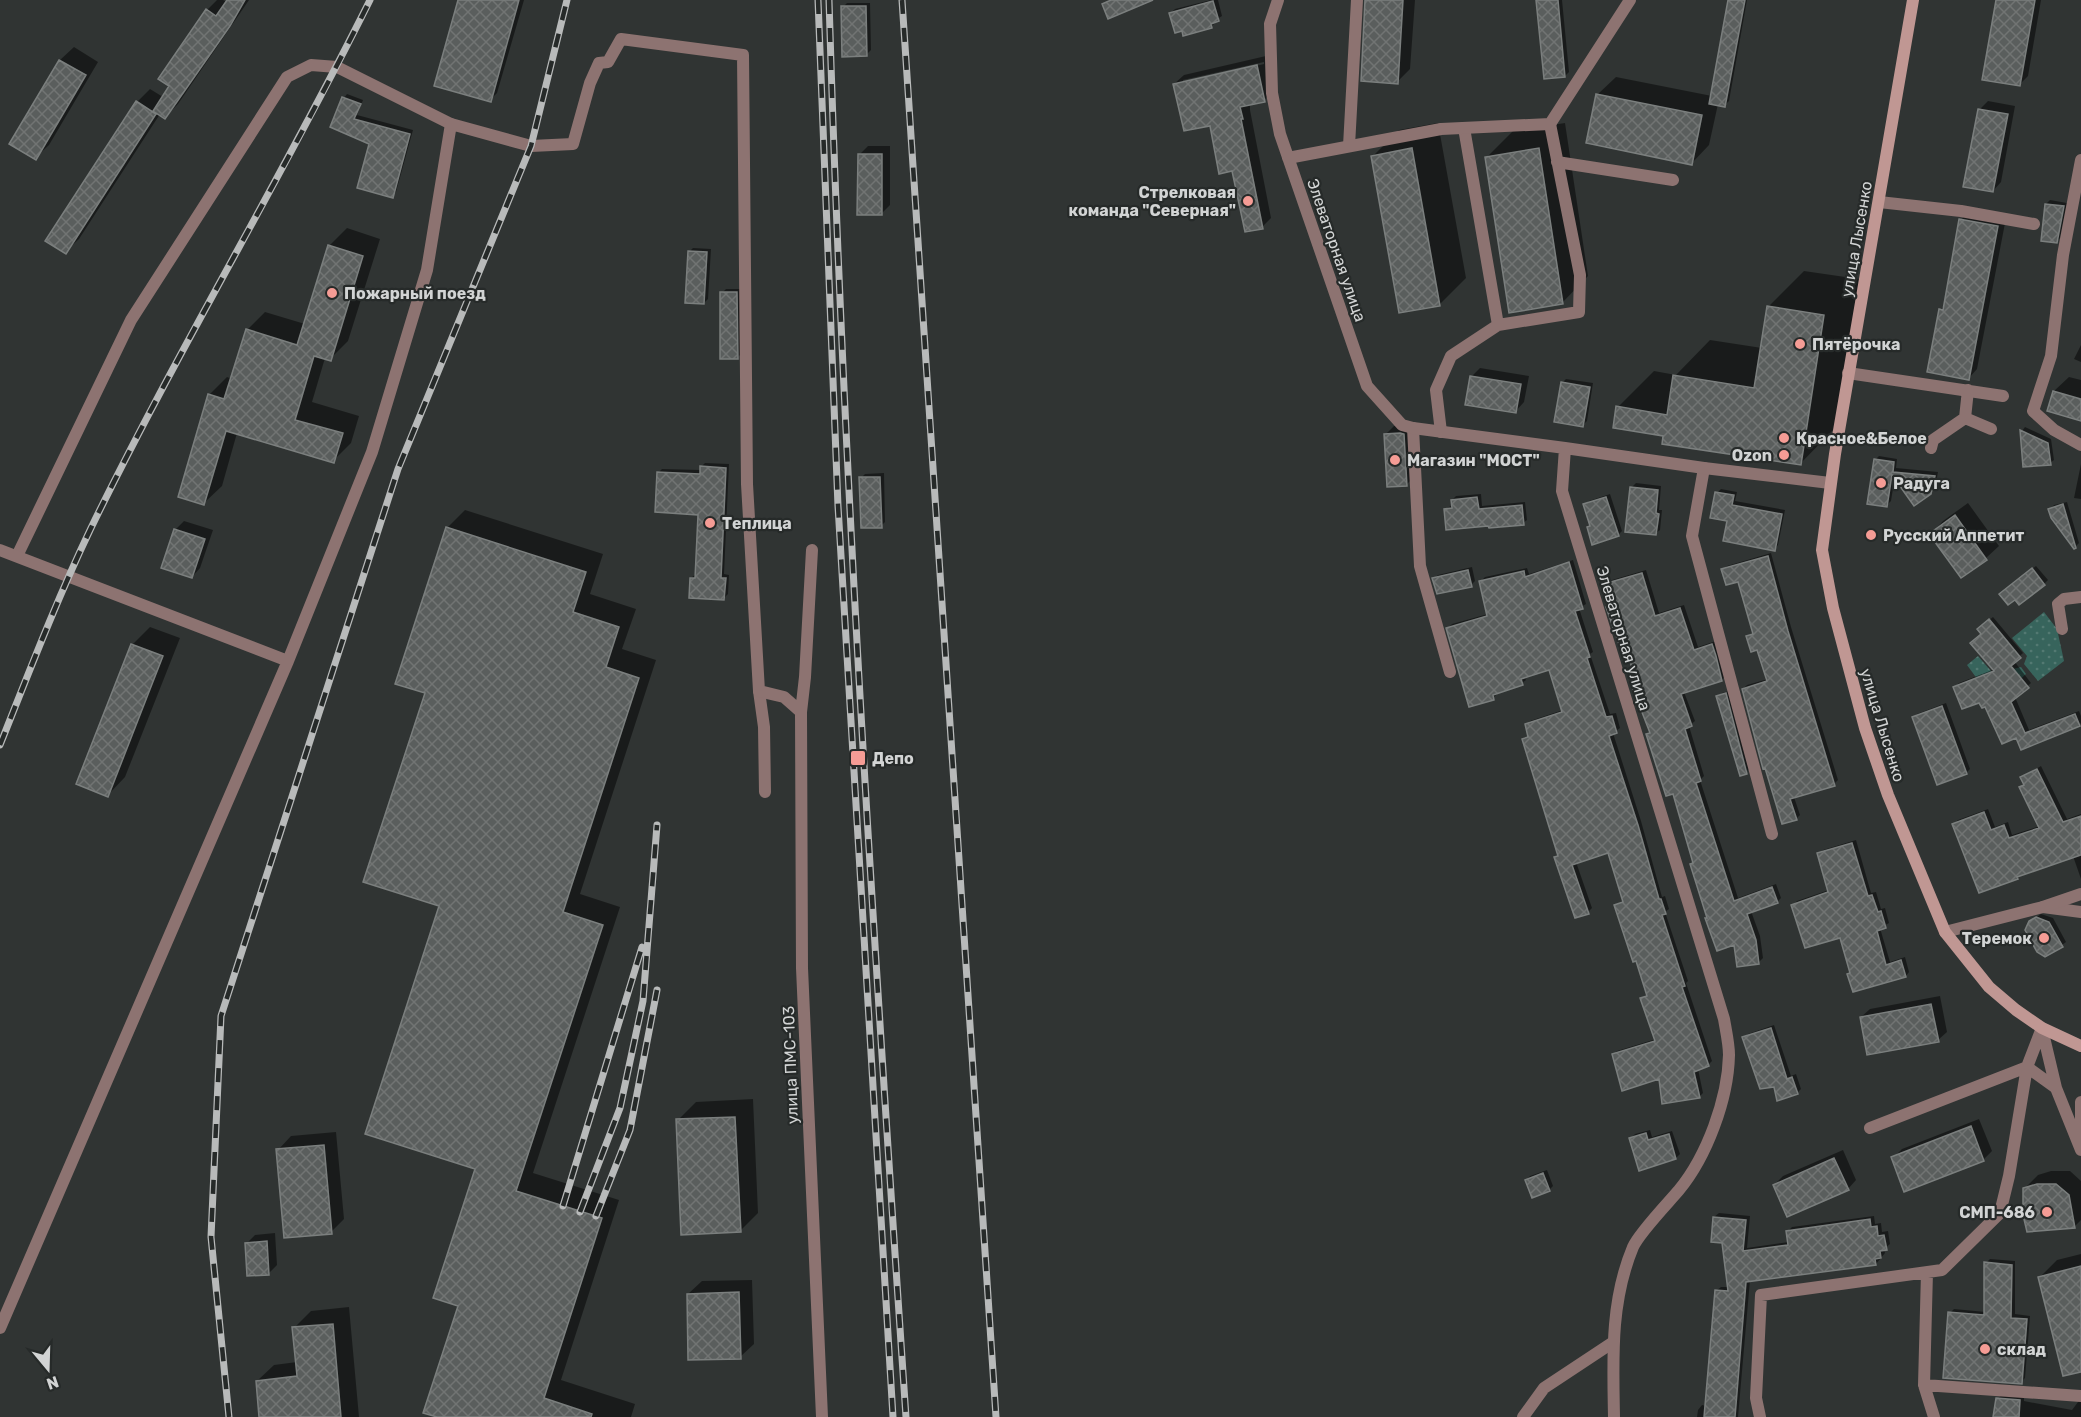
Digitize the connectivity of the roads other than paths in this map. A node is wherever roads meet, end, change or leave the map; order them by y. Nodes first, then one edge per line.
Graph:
1 (1278, 0) edge
2 (1357, 0) edge
3 (1630, 0) edge
4 (1913, 0) edge
5 (451, 124) junction
6 (1550, 124) junction
7 (1464, 128) junction
8 (1349, 146) junction
9 (1288, 158) junction
10 (2081, 160) edge
11 (1557, 162) junction
12 (1673, 180) dead end
13 (1879, 202) junction
14 (2034, 224) dead end
15 (1498, 325) junction
16 (1848, 372) junction
17 (1968, 390) junction
18 (2003, 396) dead end
19 (1965, 418) junction
20 (1413, 428) junction
21 (1991, 429) dead end
22 (1441, 432) junction
23 (2081, 445) edge
24 (1565, 448) junction
25 (1931, 448) dead end
26 (1704, 468) junction
27 (1830, 483) junction
28 (0, 550) edge
29 (813, 550) dead end
30 (16, 556) junction
31 (2081, 597) edge
32 (2062, 629) dead end
33 (288, 661) junction
34 (1450, 672) dead end
35 (759, 691) junction
36 (801, 711) junction
37 (765, 792) dead end
38 (1772, 834) dead end
39 (2081, 894) edge
40 (2043, 907) junction
41 (2081, 912) edge
42 (1945, 932) junction
43 (2042, 1028) junction
44 (2081, 1046) edge
45 (2027, 1067) junction
46 (2056, 1088) junction
47 (2081, 1102) edge
48 (1870, 1128) dead end
49 (2081, 1133) edge
50 (2081, 1150) edge
51 (1927, 1272) junction
52 (0, 1328) edge
53 (1612, 1343) junction
54 (1924, 1385) junction
55 (2081, 1396) edge
56 (822, 1417) edge
57 (1523, 1417) edge
58 (1614, 1417) edge
59 (1760, 1417) edge
60 (1934, 1417) edge

1 - 9 street, Элеваторная улица
2 - 8 street
3 - 6 street
4 - 13 main road, улица Лысенко
5 - 30 street
5 - 33 street
5 - 35 street
6 - 7 street
6 - 11 street
7 - 8 street
7 - 15 street
8 - 9 street
9 - 20 street, Элеваторная улица
10 - 23 street
11 - 12 street
11 - 15 street
13 - 14 street
13 - 16 main road, улица Лысенко
15 - 22 street
16 - 17 street
16 - 27 main road, улица Лысенко
17 - 18 street
17 - 19 street
19 - 21 street
19 - 25 street
20 - 22 street, Элеваторная улица
20 - 34 street
22 - 24 street, Элеваторная улица
24 - 26 street
24 - 53 street, Элеваторная улица
26 - 27 street
26 - 38 street
27 - 42 main road, улица Лысенко
28 - 30 street
29 - 36 street, улица ПМС-103
30 - 33 street
31 - 32 street
33 - 52 street
35 - 36 street
35 - 37 street
36 - 56 street, улица ПМС-103
39 - 40 street
40 - 41 street
40 - 42 street
42 - 43 main road, улица Лысенко
43 - 44 main road, улица Лысенко
43 - 45 street
43 - 46 street
45 - 46 street
45 - 48 street
45 - 51 street
46 - 50 street
47 - 49 street
51 - 54 street
51 - 59 street
53 - 57 street
53 - 58 street, Элеваторная улица
54 - 55 street
54 - 60 street

